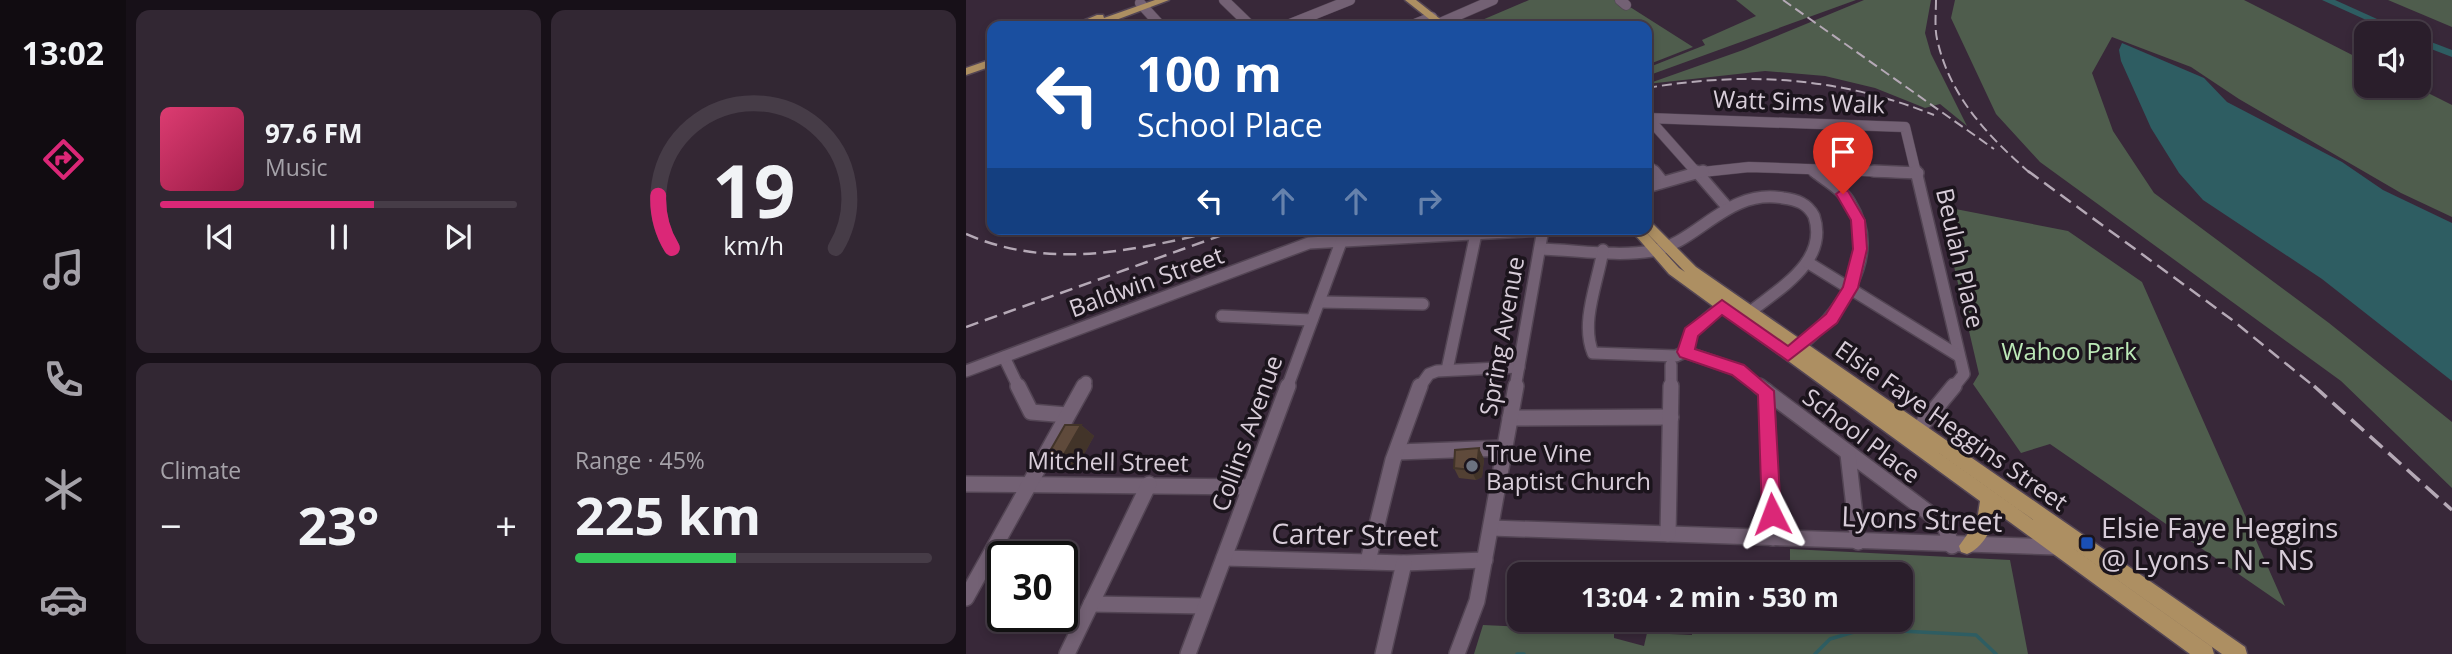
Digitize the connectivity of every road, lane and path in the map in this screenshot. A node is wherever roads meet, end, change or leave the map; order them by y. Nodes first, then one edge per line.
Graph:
1 (1164, 0) edge
2 (1224, 0) edge
3 (1350, 0) edge
4 (1412, 0) edge
5 (1493, 0) edge
6 (1144, 3) edge
7 (1096, 21) edge
8 (1157, 21) edge
9 (1246, 21) edge
10 (1298, 21) edge
11 (1437, 21) edge
12 (1440, 21) edge
13 (987, 59) edge
14 (987, 64) edge
15 (966, 66) edge
16 (966, 72) edge
17 (1652, 119) edge
18 (1652, 123) edge
19 (1652, 169) edge
20 (1812, 171) junction
21 (1918, 171) junction
22 (1696, 172) junction
23 (1662, 181) junction
24 (1652, 185) edge
25 (1728, 208) junction
26 (1338, 235) edge
27 (1342, 235) edge
28 (1476, 235) edge
29 (1542, 235) edge
30 (1643, 235) edge
31 (1652, 235) edge
32 (1539, 249) junction
33 (1659, 249) junction
34 (1603, 250) junction
35 (1807, 262) junction
36 (1850, 288) junction
37 (1320, 302) junction
38 (1423, 304) dead end
39 (1722, 306) junction
40 (1750, 312) junction
41 (1222, 316) dead end
42 (1312, 320) junction
43 (1793, 351) junction
44 (1685, 352) junction
45 (1959, 356) junction
46 (1004, 357) junction
47 (1671, 365) dead end
48 (1519, 367) junction
49 (1447, 370) junction
50 (966, 371) edge
51 (1086, 382) dead end
52 (1766, 391) junction
53 (1067, 415) junction
54 (1671, 416) junction
55 (1510, 418) junction
56 (1913, 436) junction
57 (1505, 448) junction
58 (1398, 452) junction
59 (1847, 454) junction
60 (1030, 482) junction
61 (966, 484) edge
62 (1149, 484) junction
63 (1250, 487) junction
64 (1988, 498) junction
65 (1491, 528) junction
66 (1668, 534) junction
67 (1773, 538) junction
68 (1858, 542) junction
69 (1960, 546) junction
70 (2056, 547) junction
71 (1224, 558) junction
72 (1485, 560) junction
73 (1368, 561) junction
74 (1404, 563) junction
75 (966, 598) edge
76 (1091, 604) junction
77 (1205, 606) junction
78 (2198, 642) edge
79 (1067, 654) edge
80 (1188, 654) edge
81 (1383, 654) edge
82 (1457, 654) edge
83 (2238, 654) edge

1 - 6 main road
2 - 9 street
3 - 10 street
4 - 11 main road
5 - 12 street
6 - 7 main road
6 - 8 street
13 - 15 main road
14 - 16 main road
17 - 21 street, Watt Sims Walk
18 - 22 street
19 - 23 street
20 - 21 street
20 - 22 street
20 - 36 street
21 - 45 street, Beulah Place
22 - 23 street
22 - 25 street
23 - 24 street
25 - 33 street
25 - 35 street
26 - 46 street, Baldwin Street
27 - 37 street, Collins Avenue
28 - 49 street
29 - 32 street, Spring Avenue
30 - 33 main road, Elsie Faye Heggins Street
31 - 33 main road, Elsie Faye Heggins Street
32 - 34 street
32 - 48 street, Spring Avenue
33 - 34 street
33 - 39 main road, Elsie Faye Heggins Street
33 - 40 main road, Elsie Faye Heggins Street
34 - 44 street, School Place
35 - 36 street, Beulah Place
35 - 40 street
36 - 43 street
36 - 45 street, Beulah Place
37 - 38 street
37 - 42 street, Collins Avenue
39 - 43 main road, Elsie Faye Heggins Street
39 - 44 street
40 - 43 main road, Elsie Faye Heggins Street
41 - 42 street
42 - 63 street, Collins Avenue
43 - 56 main road, Elsie Faye Heggins Street
44 - 52 street, School Place
45 - 56 street, Beulah Place
46 - 50 street, Baldwin Street
46 - 53 street
47 - 54 street
48 - 49 street
48 - 55 street, Spring Avenue
49 - 58 street
51 - 53 street
52 - 59 street, School Place
52 - 67 street
53 - 60 street
54 - 55 street
54 - 66 street
55 - 57 street, Spring Avenue
56 - 64 main road, Elsie Faye Heggins Street
56 - 78 main road, Elsie Faye Heggins Street
57 - 58 street
57 - 65 street, Spring Avenue
58 - 73 street
59 - 68 street
59 - 69 street, School Place
60 - 61 street, Mitchell Street
60 - 62 street, Mitchell Street
60 - 75 street
62 - 63 street, Mitchell Street
62 - 76 street
63 - 71 street, Collins Avenue
64 - 69 main road
64 - 70 main road, Elsie Faye Heggins Street
65 - 66 street, Lyons Street
65 - 72 street, Spring Avenue
66 - 67 street, Lyons Street
67 - 68 street, Lyons Street
68 - 69 street, Lyons Street
69 - 70 street, Lyons Street
70 - 78 main road, Elsie Faye Heggins Street
71 - 73 street, Carter Street
71 - 77 street, Collins Avenue
72 - 74 street, Carter Street
72 - 82 street, Spring Avenue
73 - 74 street, Carter Street
74 - 81 street
76 - 77 street
76 - 79 street
77 - 80 street, Collins Avenue
78 - 83 main road, Elsie Faye Heggins Street

